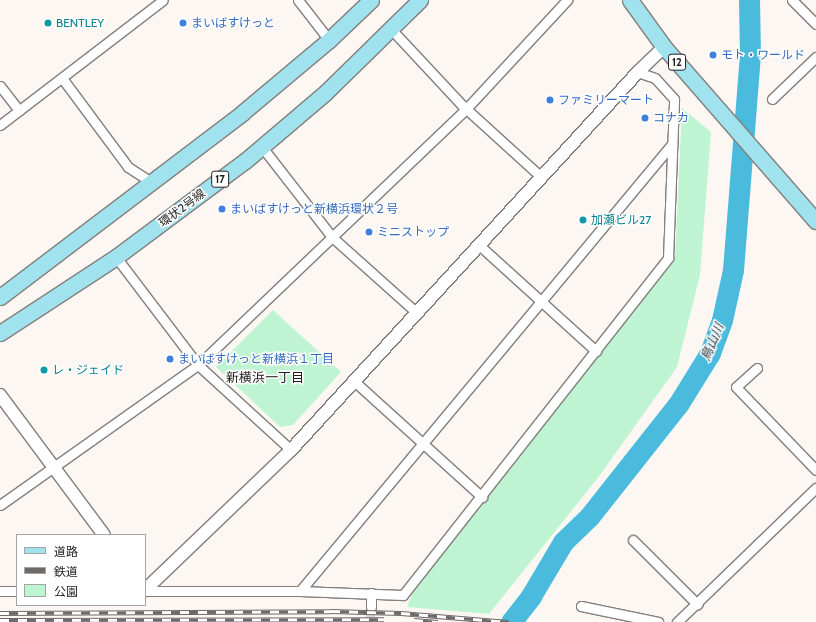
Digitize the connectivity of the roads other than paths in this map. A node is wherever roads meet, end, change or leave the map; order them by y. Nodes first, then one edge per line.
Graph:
1 (298, 0) edge
2 (371, 0) edge
3 (420, 0) edge
4 (567, 0) edge
5 (630, 0) edge
6 (792, 0) edge
7 (160, 1) edge
8 (816, 24) edge
9 (392, 30) junction
10 (329, 40) junction
11 (664, 47) junction
12 (816, 57) edge
13 (638, 72) junction
14 (62, 78) junction
15 (0, 86) edge
16 (772, 99) dead end
17 (466, 109) junction
18 (19, 110) junction
19 (0, 125) edge
20 (672, 144) junction
21 (262, 147) junction
22 (541, 177) junction
23 (153, 183) junction
24 (813, 213) edge
25 (332, 237) junction
26 (479, 245) junction
27 (116, 257) junction
28 (0, 296) edge
29 (541, 301) junction
30 (417, 313) junction
31 (0, 333) edge
32 (596, 351) junction
33 (198, 365) junction
34 (757, 368) dead end
35 (354, 381) junction
36 (0, 395) edge
37 (423, 443) junction
38 (291, 450) junction
39 (53, 467) junction
40 (816, 470) edge
41 (816, 488) edge
42 (482, 497) junction
43 (0, 505) edge
44 (103, 534) edge
45 (633, 540) dead end
46 (146, 590) edge
47 (0, 591) edge
48 (16, 591) edge
49 (146, 591) edge
50 (300, 591) junction
51 (371, 593) junction
52 (697, 604) junction
53 (581, 606) dead end
54 (371, 607) tunnel mouth
55 (658, 622) edge
56 (677, 622) edge

1 - 10 street
2 - 10 main road
3 - 9 main road, 環状2号線 / 17
4 - 17 street
5 - 11 main road, 12
6 - 8 street
7 - 14 street
9 - 17 street
9 - 21 main road, 環状2号線 / 17
10 - 23 main road
11 - 13 street
11 - 24 main road, 12
12 - 16 street
13 - 20 street
13 - 22 street
14 - 18 street
14 - 23 street
15 - 18 street
17 - 22 street
17 - 25 street
18 - 19 street
20 - 29 street
20 - 32 street
21 - 25 street
21 - 27 main road, 環状2号線 / 17
22 - 26 street
23 - 28 main road
25 - 30 street
25 - 33 street
26 - 29 street
26 - 30 street
27 - 31 main road, 環状2号線 / 17
27 - 33 street
29 - 32 street
29 - 37 street
30 - 35 street
32 - 42 street
33 - 38 street
33 - 39 street
34 - 40 street
35 - 37 street
35 - 38 street
36 - 39 street
37 - 42 street
37 - 50 street
38 - 46 street
39 - 43 street
39 - 44 street
41 - 52 street
42 - 51 street
45 - 52 street
47 - 48 street
49 - 50 street
50 - 51 street
51 - 54 street
52 - 56 street
53 - 55 street

